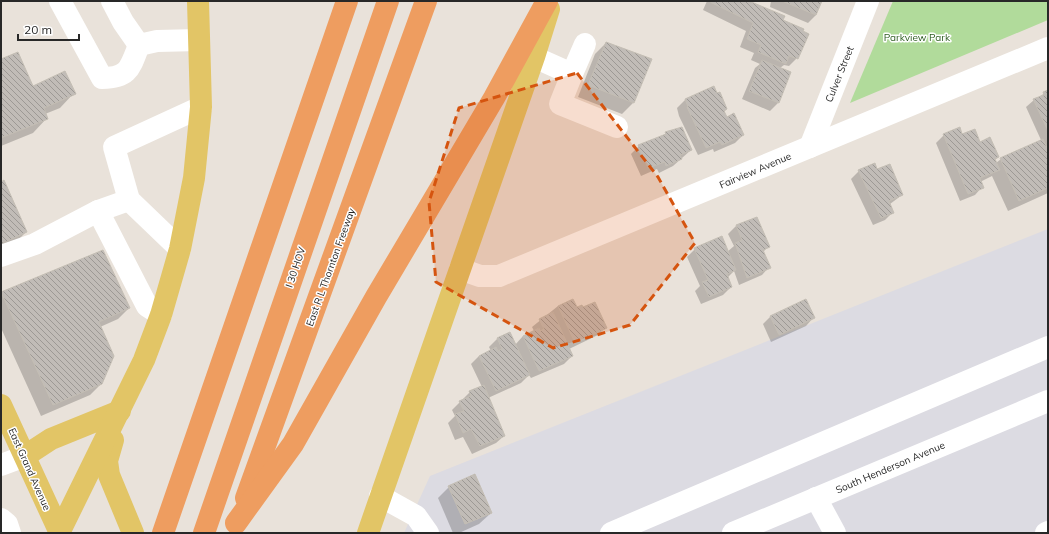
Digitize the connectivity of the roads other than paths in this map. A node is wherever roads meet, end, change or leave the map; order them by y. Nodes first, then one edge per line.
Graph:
1 (60, 1) edge
2 (112, 1) edge
3 (198, 1) edge
4 (348, 1) edge
5 (377, 1) edge
6 (388, 1) edge
7 (426, 1) edge
8 (547, 1) edge
9 (551, 1) edge
10 (868, 1) edge
11 (199, 40) junction
12 (585, 44) dead end
13 (140, 45) junction
14 (1048, 48) edge
15 (534, 57) junction
16 (572, 74) junction
17 (201, 107) junction
18 (617, 127) dead end
19 (810, 147) junction
20 (129, 200) junction
21 (98, 211) junction
22 (180, 249) junction
23 (1, 256) edge
24 (460, 269) junction
25 (161, 315) junction
26 (1048, 347) edge
27 (1048, 401) edge
28 (1, 405) edge
29 (120, 411) junction
30 (25, 456) junction
31 (1, 465) edge
32 (380, 496) junction
33 (816, 498) junction
34 (1, 519) edge
35 (235, 528) edge
36 (10, 533) edge
37 (59, 533) edge
38 (133, 533) edge
39 (164, 533) edge
40 (194, 533) edge
41 (204, 533) edge
42 (368, 533) edge
43 (428, 533) edge
44 (611, 533) edge
45 (733, 533) edge
46 (835, 533) edge

1 - 13 street
2 - 13 street
3 - 11 main road
4 - 39 highway
5 - 40 highway, I 30 HOV
6 - 41 highway, I 30 HOV
7 - 35 highway, East R L Thornton Freeway
8 - 35 highway
9 - 15 main road
10 - 19 street, Culver Street
11 - 13 street
11 - 17 main road
12 - 16 street
14 - 19 street, Fairview Avenue
15 - 16 street
15 - 24 main road
16 - 18 street
17 - 20 street
17 - 22 main road
19 - 24 street, Fairview Avenue
20 - 21 street
20 - 22 street
21 - 23 street
21 - 25 street
22 - 25 main road
24 - 32 main road
25 - 29 main road
26 - 44 street
27 - 33 street, South Henderson Avenue
28 - 30 main road, East Grand Avenue
29 - 30 main road
29 - 37 main road
29 - 38 main road
30 - 31 street
30 - 37 main road, East Grand Avenue
32 - 42 main road
32 - 43 street
33 - 45 street, South Henderson Avenue
33 - 46 street
34 - 36 street

